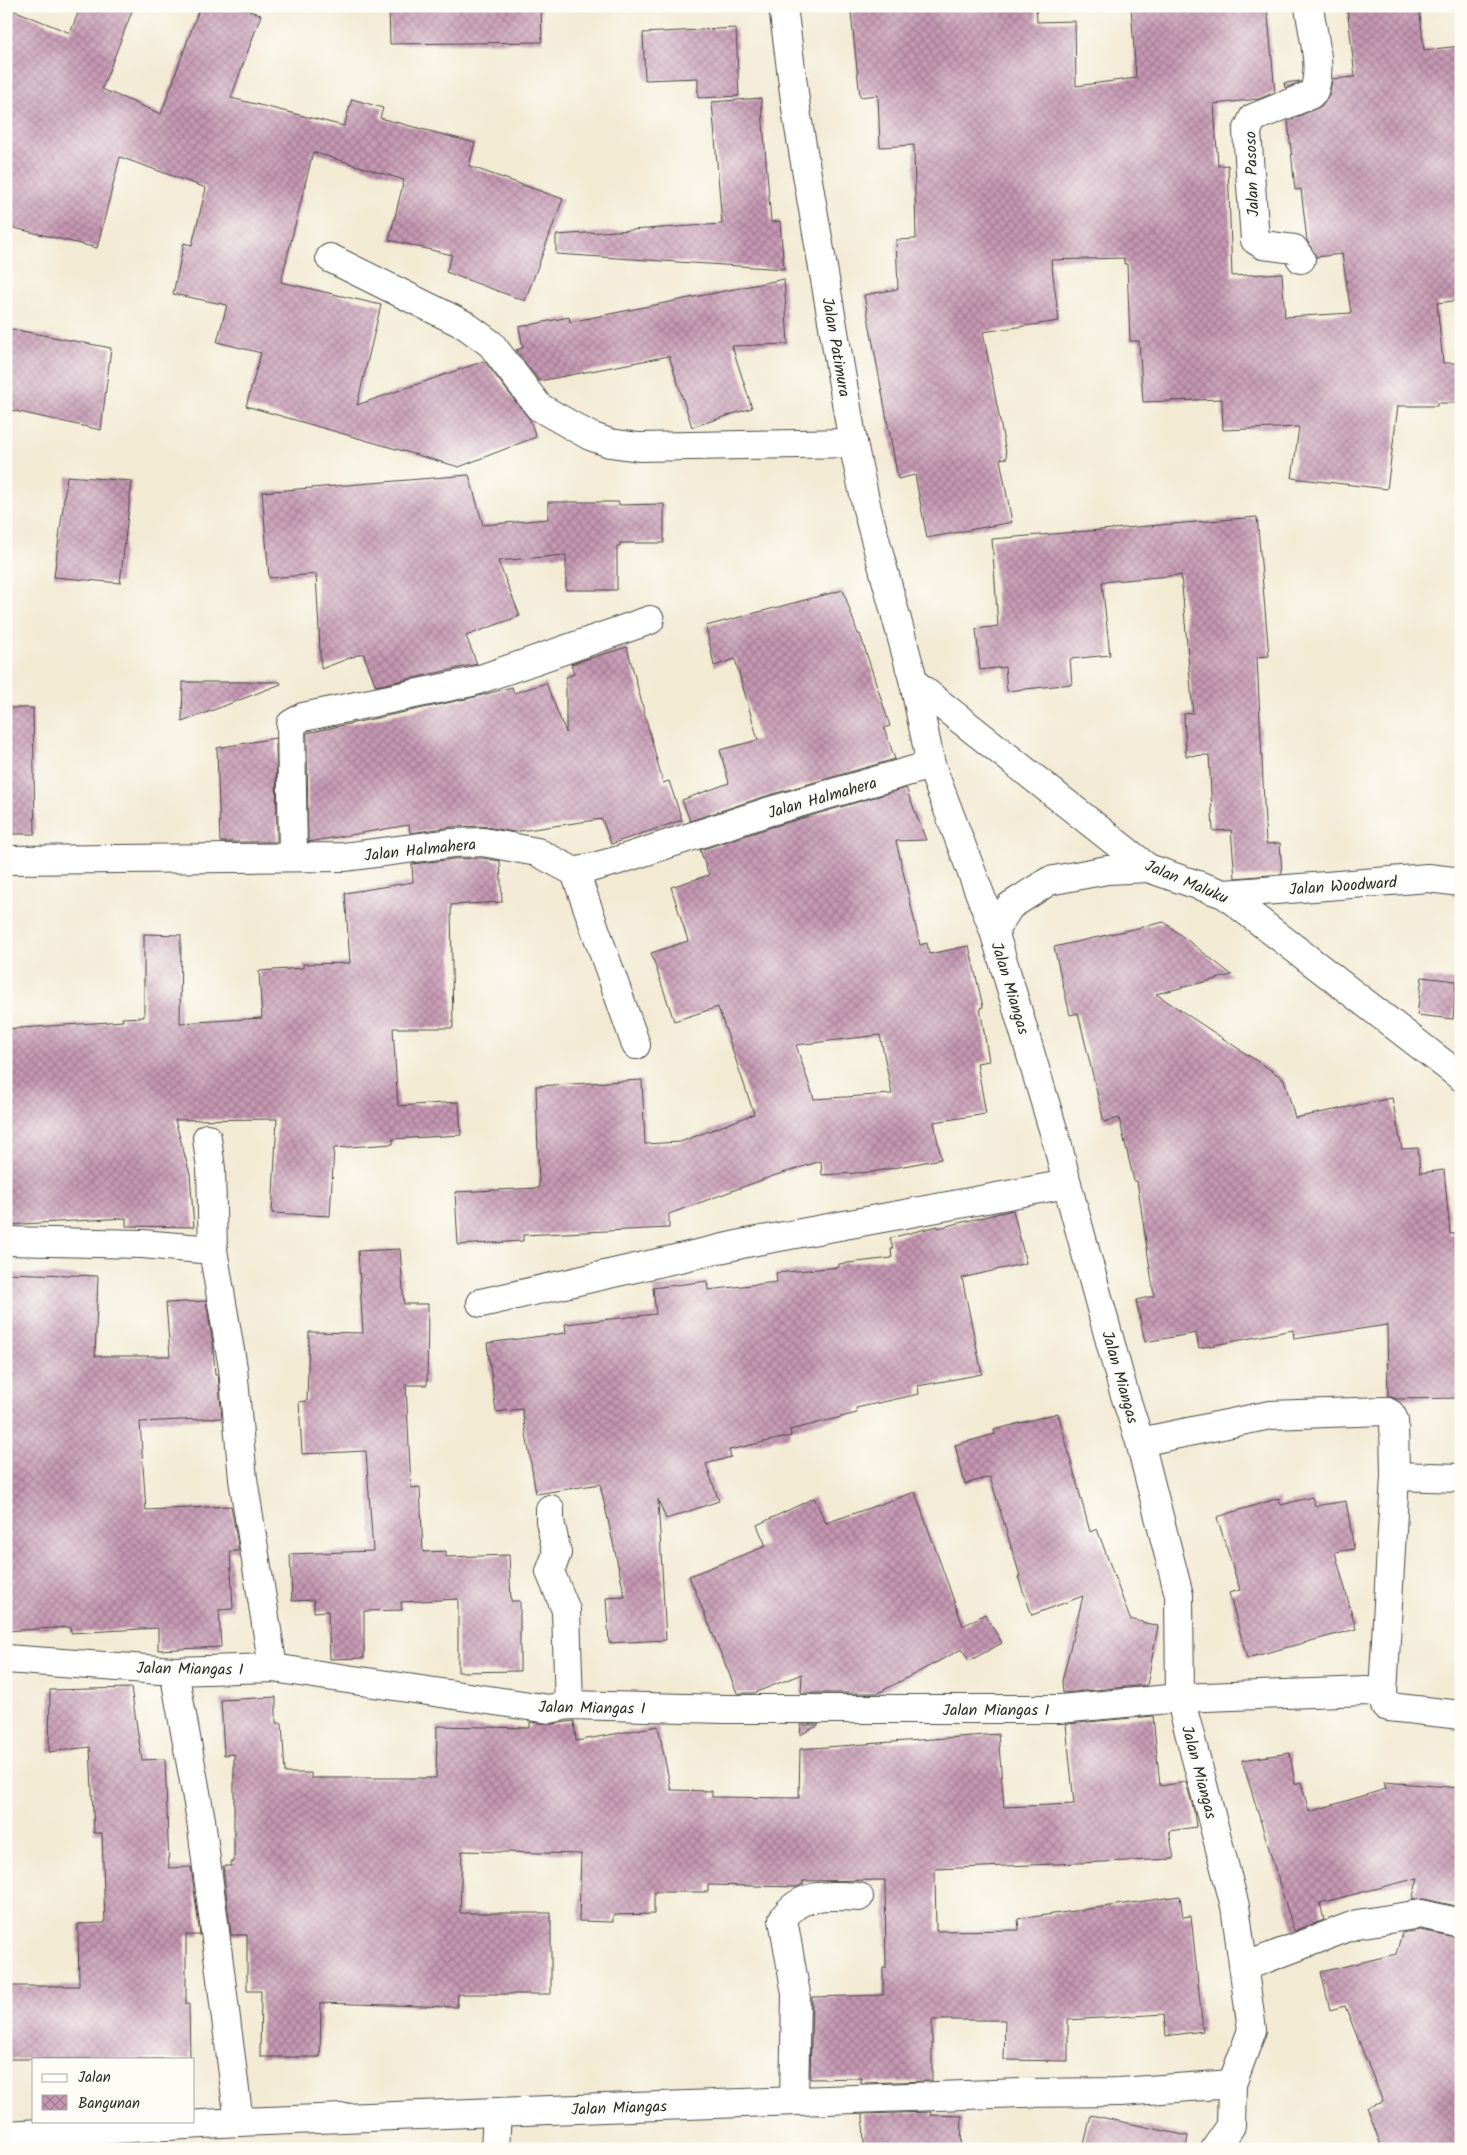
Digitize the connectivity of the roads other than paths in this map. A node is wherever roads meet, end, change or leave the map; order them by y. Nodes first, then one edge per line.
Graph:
1 (783, 6) edge
2 (1308, 6) edge
3 (330, 258) dead end
4 (1301, 259) dead end
5 (853, 443) junction
6 (650, 620) dead end
7 (914, 683) junction
8 (931, 765) junction
9 (293, 857) junction
10 (6, 860) edge
11 (1148, 868) junction
12 (575, 872) junction
13 (1461, 882) edge
14 (1224, 894) junction
15 (994, 930) junction
16 (636, 1045) dead end
17 (1461, 1077) edge
18 (207, 1138) dead end
19 (1067, 1184) junction
20 (6, 1241) edge
21 (213, 1250) junction
22 (481, 1303) dead end
23 (1140, 1442) junction
24 (1395, 1476) junction
25 (1461, 1478) edge
26 (550, 1510) dead end
27 (6, 1659) edge
28 (274, 1668) junction
29 (174, 1670) junction
30 (1383, 1694) junction
31 (1180, 1698) junction
32 (569, 1705) junction
33 (1461, 1715) edge
34 (859, 1897) dead end
35 (1461, 1923) edge
36 (1244, 1967) junction
37 (1232, 2084) junction
38 (794, 2101) junction
39 (497, 2112) junction
40 (239, 2122) junction
41 (6, 2135) edge
42 (74, 2140) edge
43 (495, 2149) edge
44 (1215, 2149) edge

1 - 5 street, Jalan Patimura
2 - 4 street, Jalan Pasoso
3 - 5 street
5 - 7 street, Jalan Patimura
6 - 9 street
7 - 8 street, Jalan Miangas
7 - 11 street, Jalan Maluku
8 - 12 street, Jalan Halmahera
8 - 15 street, Jalan Miangas
9 - 10 street, Jalan Halmahera
9 - 12 street, Jalan Halmahera
11 - 14 street, Jalan Maluku
11 - 15 street
12 - 16 street
13 - 14 street, Jalan Woodward
14 - 17 street, Jalan Maluku
15 - 19 street, Jalan Miangas
18 - 21 street
19 - 22 street
19 - 23 street, Jalan Miangas
20 - 21 street
21 - 28 street
23 - 24 street
23 - 31 street, Jalan Miangas
24 - 25 street
24 - 30 street
26 - 32 street
27 - 29 street, Jalan Miangas I
28 - 29 street, Jalan Miangas I
28 - 32 street, Jalan Miangas I
29 - 40 street
30 - 31 street, Jalan Miangas I
30 - 33 street
31 - 32 street, Jalan Miangas I
31 - 36 street, Jalan Miangas
34 - 38 street
35 - 36 street
36 - 37 street, Jalan Miangas
37 - 38 street, Jalan Miangas
37 - 44 street, Jalan Miangas
38 - 39 street, Jalan Miangas
39 - 40 street, Jalan Miangas
39 - 43 street
40 - 42 street, Jalan Miangas
41 - 42 street, Jalan Miangas

